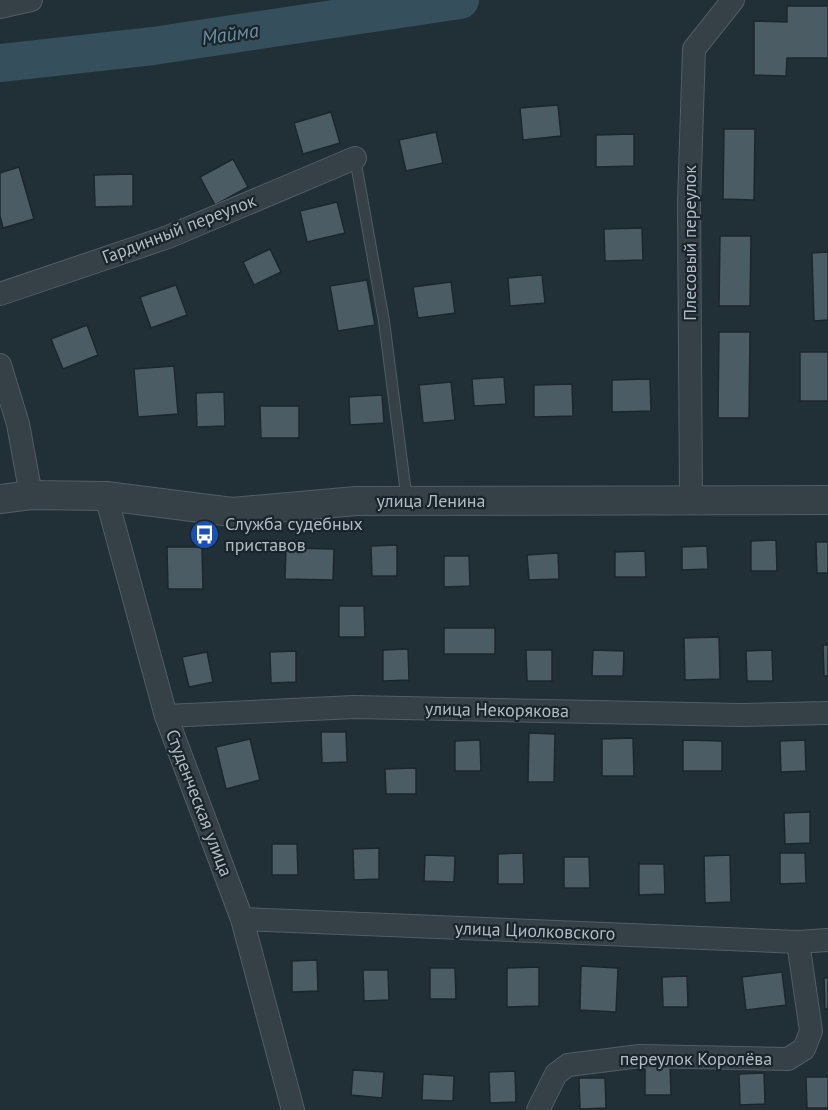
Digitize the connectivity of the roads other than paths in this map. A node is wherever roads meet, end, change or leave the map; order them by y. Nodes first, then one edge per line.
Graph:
1 (30, 0) edge
2 (733, 0) edge
3 (0, 7) edge
4 (355, 158) joint
5 (0, 294) edge
6 (0, 365) edge
7 (31, 495) junction
8 (106, 496) junction
9 (691, 499) junction
10 (0, 500) edge
11 (828, 500) edge
12 (407, 501) junction
13 (828, 713) edge
14 (166, 716) junction
15 (242, 919) junction
16 (828, 940) edge
17 (798, 942) junction
18 (293, 1110) edge
19 (538, 1110) edge

1 - 3 street
2 - 9 street, Плесовый переулок
4 - 5 street, Гардинный переулок
4 - 12 lane
6 - 7 street
7 - 8 street, улица Ленина
7 - 10 street, улица Ленина
8 - 12 street, улица Ленина
8 - 14 street, Студенческая улица
9 - 11 street, улица Ленина
9 - 12 street, улица Ленина
13 - 14 street, улица Некорякова
14 - 15 street, Студенческая улица
15 - 17 street, улица Циолковского
15 - 18 street, Студенческая улица
16 - 17 street, улица Циолковского
17 - 19 street, переулок Королёва

